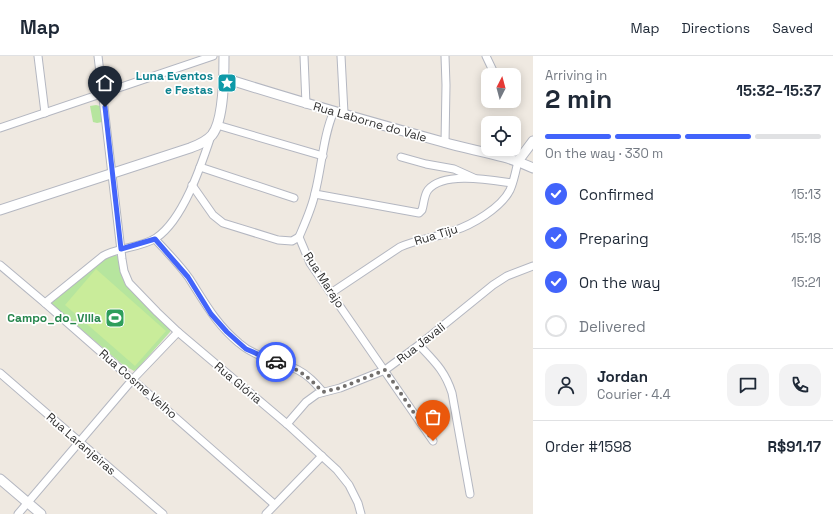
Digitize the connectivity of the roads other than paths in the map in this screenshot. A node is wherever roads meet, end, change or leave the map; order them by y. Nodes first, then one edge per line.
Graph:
1 (38, 56) edge
2 (98, 56) edge
3 (213, 56) edge
4 (224, 56) edge
5 (304, 56) edge
6 (341, 56) edge
7 (445, 56) edge
8 (486, 56) edge
9 (491, 68) edge
10 (224, 78) junction
11 (103, 94) junction
12 (306, 104) junction
13 (334, 111) junction
14 (44, 112) junction
15 (344, 114) junction
16 (217, 125) junction
17 (0, 128) edge
18 (211, 136) junction
19 (533, 141) edge
20 (445, 143) junction
21 (323, 156) junction
22 (401, 157) dead end
23 (518, 160) junction
24 (200, 167) junction
25 (533, 168) edge
26 (112, 174) junction
27 (474, 178) junction
28 (512, 183) junction
29 (192, 185) junction
30 (315, 194) junction
31 (294, 198) dead end
32 (0, 210) edge
33 (299, 237) junction
34 (155, 239) junction
35 (121, 249) junction
36 (0, 265) edge
37 (533, 268) edge
38 (332, 293) junction
39 (45, 303) junction
40 (178, 332) junction
41 (419, 345) junction
42 (385, 370) junction
43 (0, 373) edge
44 (133, 379) junction
45 (323, 392) junction
46 (287, 424) junction
47 (433, 441) dead end
48 (79, 442) junction
49 (322, 456) junction
50 (0, 479) edge
51 (470, 494) dead end
52 (27, 503) junction
53 (274, 504) junction
54 (18, 514) edge
55 (41, 514) edge
56 (163, 514) edge
57 (266, 514) edge
58 (361, 514) edge

1 - 14 street
2 - 11 street, Rua Glória
3 - 11 street
4 - 10 main road
5 - 12 street
6 - 15 street
7 - 20 street
8 - 9 street
10 - 12 main road, Rua Laborne do Vale
10 - 16 main road
11 - 14 street
11 - 26 street, Rua Glória
12 - 13 main road, Rua Laborne do Vale
13 - 15 main road, Rua Laborne do Vale
13 - 21 street, Rua Marajo
14 - 17 street
15 - 20 main road, Rua Laborne do Vale
16 - 18 main road
16 - 21 street
18 - 24 street
18 - 26 main road
19 - 23 main road
20 - 23 main road, Rua Laborne do Vale
21 - 30 street, Rua Marajo
22 - 27 street
23 - 25 main road, Rua Laborne do Vale
23 - 28 street, Rua Tiju
24 - 29 street
24 - 31 street
26 - 32 main road
26 - 35 street, Rua Glória
27 - 28 street
27 - 30 street
28 - 38 street, Rua Tiju
29 - 33 street
29 - 34 street
30 - 33 street, Rua Marajo
33 - 38 street, Rua Marajo
34 - 35 street
34 - 45 street
35 - 39 street
35 - 40 street, Rua Glória
36 - 39 street, Rua Cosme Velho
37 - 41 street, Rua Javali
38 - 42 street, Rua Marajo
39 - 44 street, Rua Cosme Velho
40 - 44 street
40 - 46 street, Rua Glória
41 - 42 street, Rua Javali
41 - 51 street
42 - 45 street, Rua Javali
42 - 47 street, Rua Marajo
43 - 48 street, Rua Laranjeiras
44 - 48 street
44 - 53 street, Rua Cosme Velho
45 - 46 street, Rua Javali
46 - 49 street, Rua Glória
48 - 52 street
48 - 56 street, Rua Laranjeiras
49 - 53 street
49 - 58 street, Rua Glória
50 - 52 main road
52 - 54 street
52 - 55 main road
53 - 57 street

